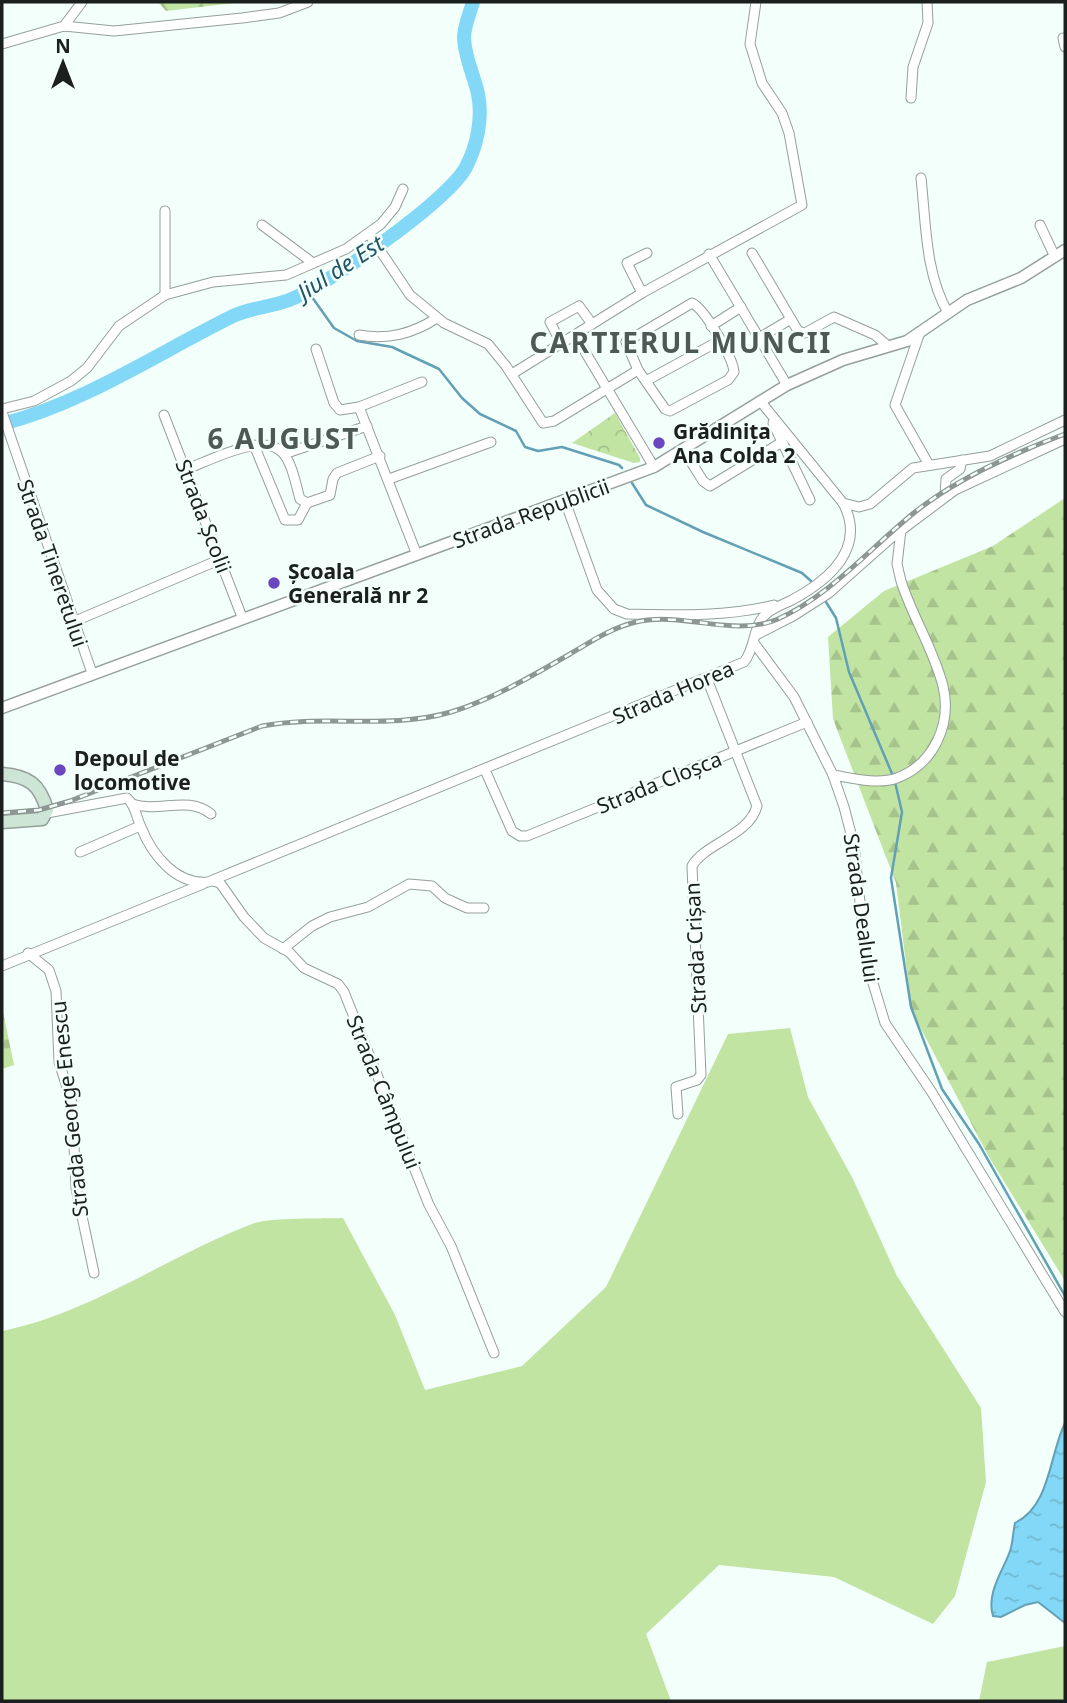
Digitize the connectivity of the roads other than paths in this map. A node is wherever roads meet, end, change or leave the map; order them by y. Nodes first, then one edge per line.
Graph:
1 (82, 2) edge
2 (308, 2) edge
3 (756, 2) edge
4 (927, 2) edge
5 (64, 26) junction
6 (2, 44) edge
7 (912, 98) dead end
8 (921, 178) dead end
9 (403, 189) dead end
10 (165, 211) dead end
11 (262, 225) dead end
12 (1040, 225) dead end
13 (374, 242) junction
14 (1065, 250) edge
15 (647, 253) dead end
16 (752, 253) dead end
17 (709, 254) junction
18 (1055, 257) junction
19 (313, 263) junction
20 (642, 293) junction
21 (165, 295) junction
22 (741, 307) junction
23 (948, 313) junction
24 (437, 318) junction
25 (791, 318) junction
26 (592, 324) junction
27 (711, 326) junction
28 (359, 335) dead end
29 (575, 335) junction
30 (919, 335) junction
31 (759, 338) junction
32 (719, 341) junction
33 (561, 343) junction
34 (888, 346) junction
35 (316, 349) dead end
36 (638, 370) junction
37 (512, 374) junction
38 (646, 381) junction
39 (422, 382) dead end
40 (787, 385) junction
41 (607, 387) junction
42 (764, 406) junction
43 (359, 407) junction
44 (2, 412) edge
45 (164, 415) dead end
46 (1065, 420) edge
47 (367, 426) junction
48 (1065, 439) edge
49 (491, 442) dead end
50 (782, 442) junction
51 (254, 445) junction
52 (683, 449) junction
53 (284, 454) junction
54 (380, 456) junction
55 (962, 460) junction
56 (929, 465) junction
57 (654, 467) junction
58 (187, 469) junction
59 (389, 479) junction
60 (945, 497) junction
61 (810, 500) dead end
62 (565, 501) junction
63 (307, 503) junction
64 (843, 503) junction
65 (901, 530) junction
66 (417, 555) junction
67 (221, 559) junction
68 (789, 601) junction
69 (242, 617) junction
70 (73, 622) junction
71 (755, 639) junction
72 (92, 674) junction
73 (707, 679) junction
74 (2, 708) edge
75 (807, 722) junction
76 (736, 751) junction
77 (485, 770) junction
78 (2, 774) edge
79 (833, 775) junction
80 (132, 804) junction
81 (47, 813) junction
82 (211, 814) dead end
83 (2, 822) edge
84 (140, 825) junction
85 (79, 852) dead end
86 (213, 880) junction
87 (484, 908) dead end
88 (283, 949) junction
89 (29, 953) junction
90 (2, 966) edge
91 (678, 1114) dead end
92 (94, 1273) dead end
93 (1065, 1312) edge
94 (494, 1353) dead end

1 - 5 street
2 - 5 street
3 - 17 street
4 - 7 street
5 - 6 street
8 - 23 street
9 - 13 street
10 - 21 street
11 - 19 street
12 - 18 street
13 - 19 street
13 - 24 street
14 - 18 street, Strada Republicii
15 - 20 street
16 - 25 street
17 - 20 street
17 - 22 street
18 - 23 street, Strada Republicii
19 - 21 street
20 - 26 street
21 - 44 street
22 - 27 street
22 - 31 street
23 - 30 street, Strada Republicii
24 - 28 street
24 - 37 street
25 - 31 street
25 - 34 street
26 - 29 street
26 - 33 street
27 - 32 street
27 - 36 street
29 - 33 street
29 - 41 street
30 - 34 street, Strada Republicii
30 - 56 street
31 - 40 street
32 - 38 street
32 - 38 street
33 - 37 street
34 - 40 street, Strada Republicii
35 - 43 street
36 - 38 street
36 - 41 street
37 - 41 street
39 - 43 street
40 - 42 street, Strada Republicii
41 - 57 street
42 - 50 street
42 - 52 street, Strada Republicii
42 - 64 street
43 - 47 street
44 - 70 street, Strada Tineretului
45 - 58 street, Strada Școlii
46 - 55 street
47 - 53 street
47 - 54 street
48 - 60 street
49 - 59 street
50 - 52 street
50 - 61 street
51 - 53 street
51 - 58 street
51 - 63 street
52 - 57 street, Strada Republicii
53 - 63 street
54 - 59 street
54 - 63 street
55 - 56 street
55 - 60 street
56 - 64 street
57 - 62 street, Strada Republicii
58 - 67 street, Strada Școlii
59 - 66 street
60 - 65 street
62 - 66 street, Strada Republicii
62 - 68 street
64 - 68 street, Strada Horea
65 - 71 street
65 - 79 street
66 - 69 street, Strada Republicii
67 - 69 street, Strada Școlii
67 - 70 street
68 - 71 street, Strada Horea
69 - 72 street, Strada Republicii
70 - 72 street, Strada Tineretului
71 - 73 street, Strada Horea
71 - 75 street, Strada Dealului
72 - 74 street, Strada Republicii
73 - 76 street, Strada Crișan
73 - 77 street, Strada Horea
75 - 76 street, Strada Cloșca
75 - 79 street, Strada Dealului
76 - 77 street, Strada Cloșca
76 - 91 street, Strada Crișan
77 - 86 street
78 - 81 main road
79 - 93 street, Strada Dealului
80 - 81 street
80 - 82 street
80 - 84 street
81 - 83 main road
84 - 85 street
84 - 86 street
86 - 88 street, Strada Câmpului
86 - 89 street
87 - 88 street
88 - 94 street, Strada Câmpului
89 - 90 street
89 - 92 street, Strada George Enescu

